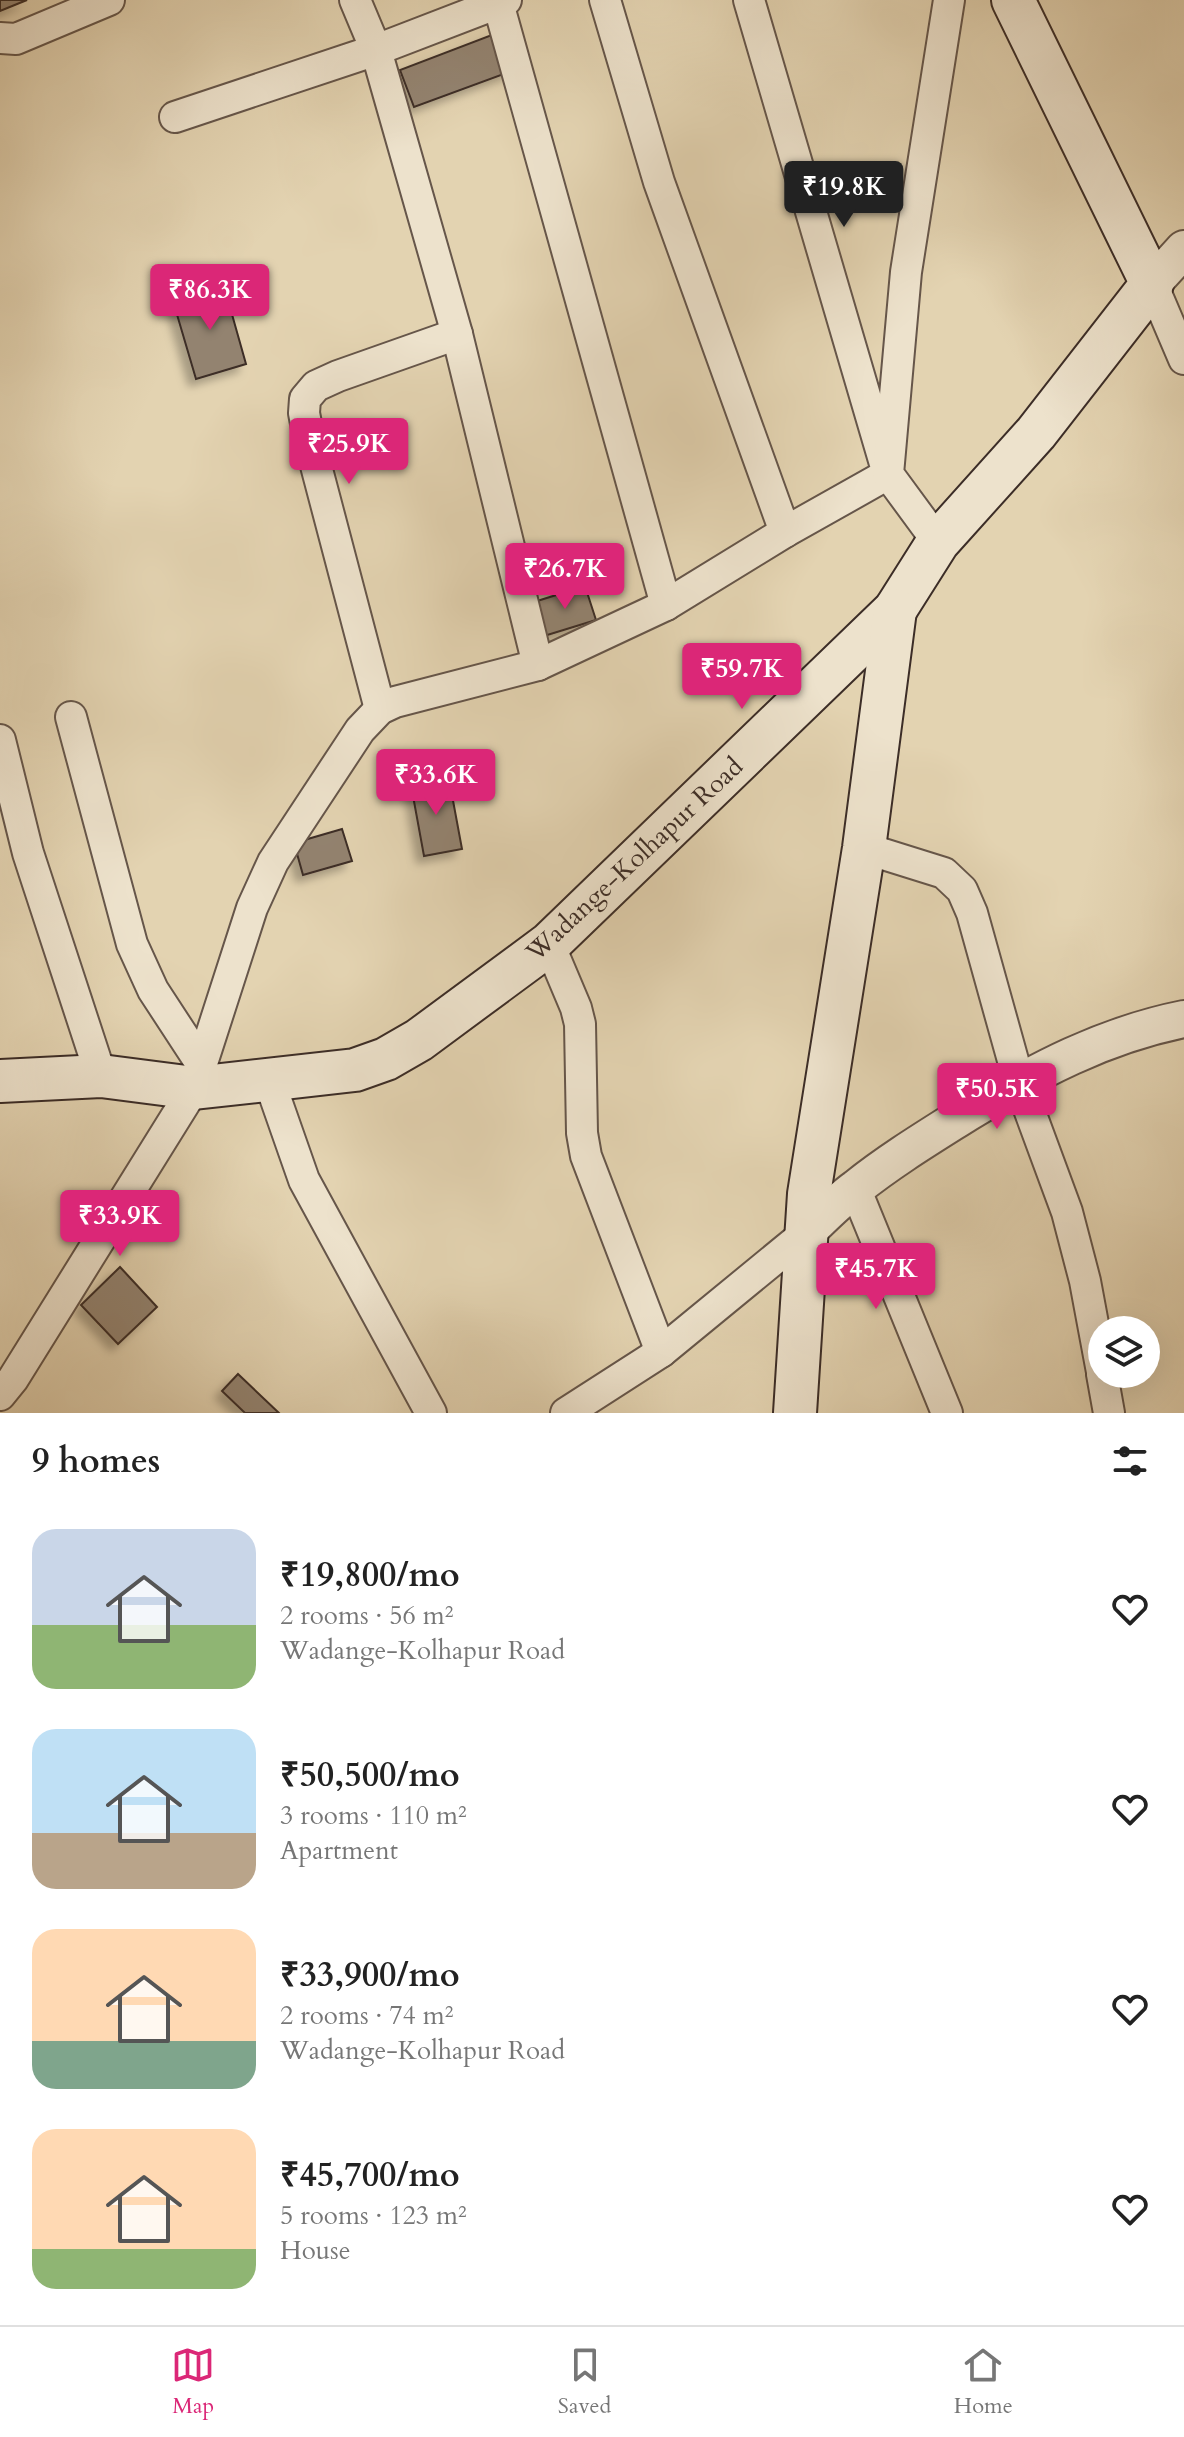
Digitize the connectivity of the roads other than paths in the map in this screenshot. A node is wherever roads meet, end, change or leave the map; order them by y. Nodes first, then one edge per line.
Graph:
1 (109, 0) edge
2 (355, 0) edge
3 (605, 0) edge
4 (749, 0) edge
5 (949, 0) edge
6 (1013, 0) edge
7 (502, 2) edge
8 (0, 38) edge
9 (376, 50) junction
10 (175, 117) dead end
11 (1184, 249) edge
12 (1152, 284) junction
13 (457, 334) junction
14 (1184, 359) edge
15 (888, 474) junction
16 (785, 532) junction
17 (938, 542) junction
18 (666, 605) junction
19 (895, 610) junction
20 (538, 665) junction
21 (380, 709) junction
22 (71, 717) dead end
23 (0, 740) edge
24 (864, 848) junction
25 (549, 944) junction
26 (1184, 1019) edge
27 (101, 1076) junction
28 (198, 1077) junction
29 (269, 1080) junction
30 (0, 1081) edge
31 (1019, 1082) junction
32 (855, 1188) junction
33 (806, 1233) junction
34 (1091, 1316) edge
35 (661, 1352) junction
36 (1105, 1388) edge
37 (0, 1395) edge
38 (431, 1413) edge
39 (566, 1413) edge
40 (795, 1413) edge
41 (947, 1413) edge
42 (1109, 1413) edge

1 - 8 street
2 - 9 street
3 - 16 street
4 - 15 street
5 - 15 street
6 - 12 main road
7 - 9 street
7 - 18 street
9 - 10 street
9 - 13 street
11 - 12 street
12 - 14 street
12 - 17 main road, Wadange-Kolhapur Road
13 - 20 street
13 - 21 street
15 - 16 street
15 - 17 street
16 - 18 street
17 - 19 main road, Wadange-Kolhapur Road
18 - 20 street
19 - 24 main road
19 - 25 main road, Wadange-Kolhapur Road
20 - 21 street
21 - 28 street
22 - 28 street
23 - 27 street
24 - 31 street
24 - 33 main road
25 - 29 main road, Wadange-Kolhapur Road
25 - 35 street
26 - 31 street
27 - 28 main road, Wadange-Kolhapur Road
27 - 30 main road, Wadange-Kolhapur Road
28 - 29 main road, Wadange-Kolhapur Road
28 - 37 street
29 - 38 street
31 - 32 street
31 - 34 street
32 - 33 street
32 - 41 street
33 - 35 street
33 - 40 main road
35 - 39 street
36 - 42 street

